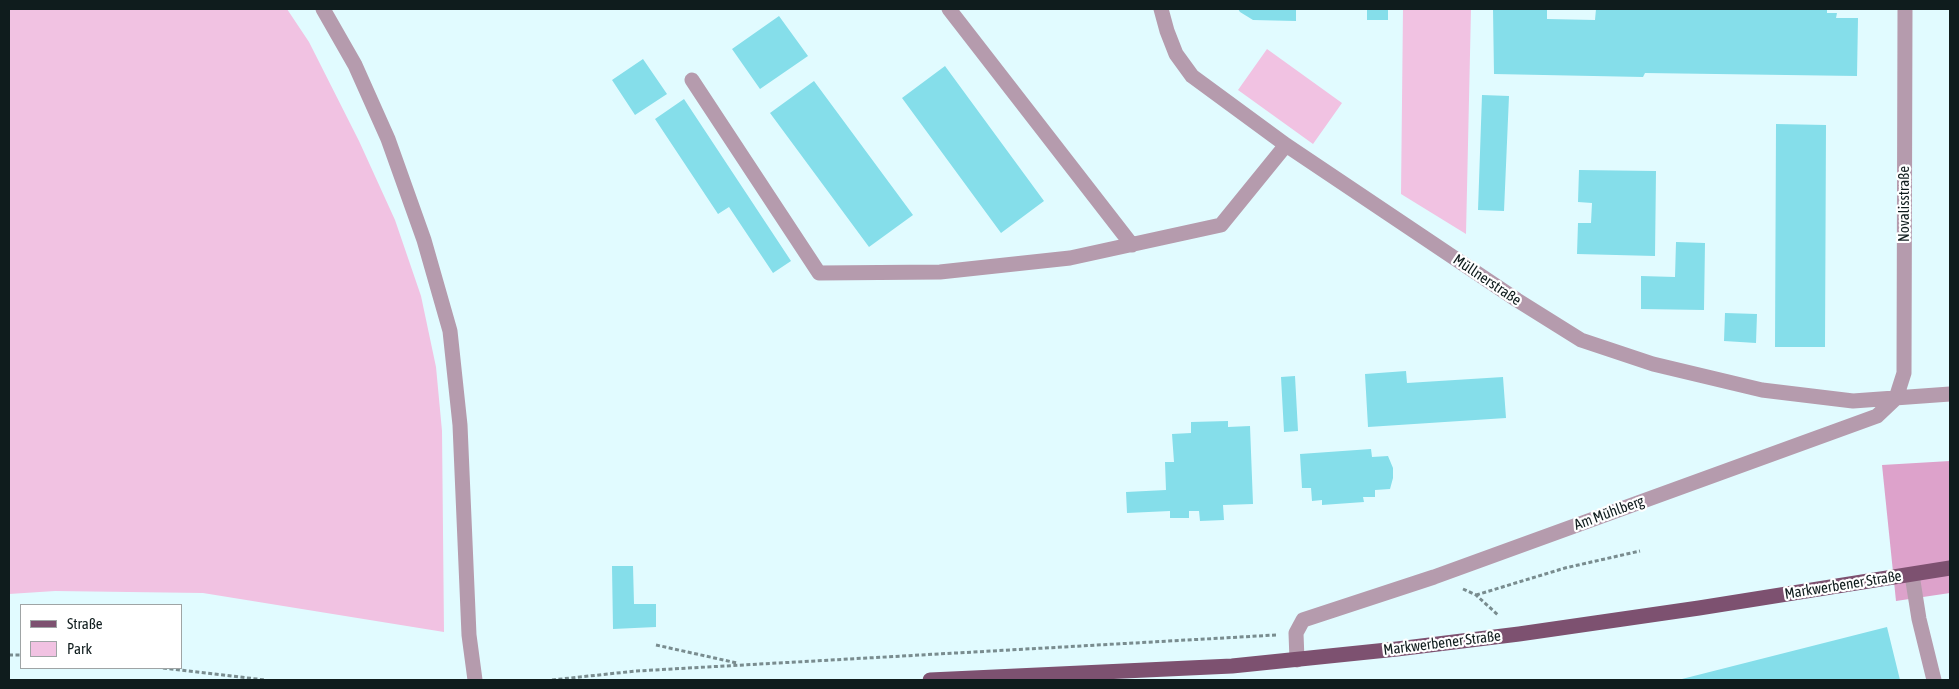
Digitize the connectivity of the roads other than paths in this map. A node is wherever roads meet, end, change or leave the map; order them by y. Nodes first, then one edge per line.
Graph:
1 (323, 9) edge
2 (949, 9) edge
3 (1160, 9) edge
4 (1905, 9) edge
5 (692, 80) dead end
6 (1286, 145) junction
7 (1132, 245) junction
8 (1950, 394) edge
9 (1896, 398) junction
10 (1950, 568) edge
11 (1912, 574) junction
12 (1297, 660) junction
13 (475, 680) edge
14 (930, 680) edge
15 (1934, 680) edge

1 - 13 street
2 - 7 street
3 - 6 street, Müllnerstraße
4 - 9 street, Novalisstraße
5 - 7 street
6 - 7 street
6 - 9 street, Müllnerstraße
8 - 9 street
9 - 12 street, Am Mühlberg
10 - 11 main road, Markwerbener Straße
11 - 12 main road, Markwerbener Straße
11 - 15 street
12 - 14 main road, Markwerbener Straße

